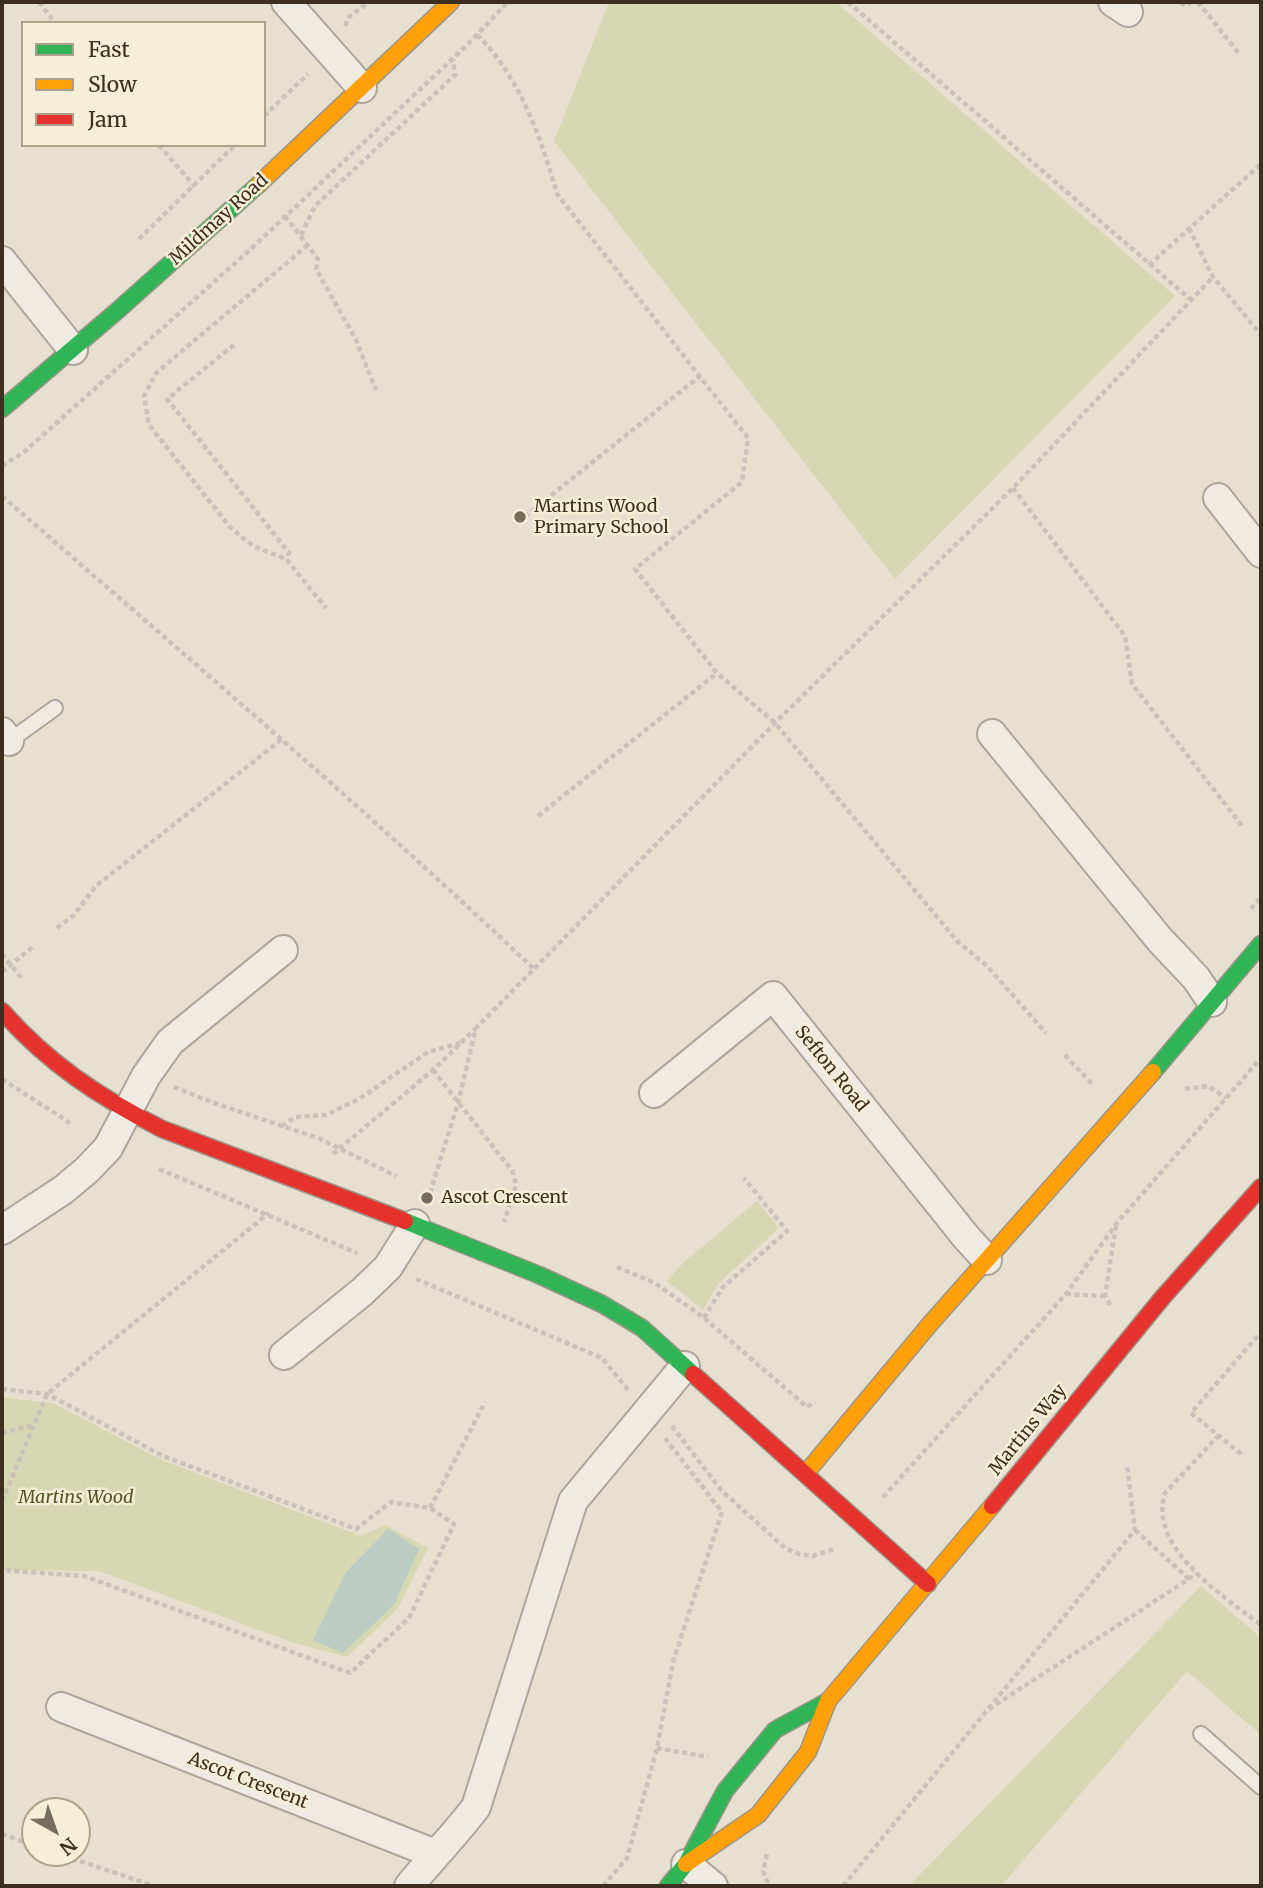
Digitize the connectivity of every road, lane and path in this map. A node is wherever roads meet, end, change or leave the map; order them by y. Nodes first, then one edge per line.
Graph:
1 (39, 2) edge
2 (286, 2) edge
3 (451, 2) edge
4 (509, 2) edge
5 (848, 2) edge
6 (1181, 2) edge
7 (1192, 2) edge
8 (1198, 2) edge
9 (53, 21) edge
10 (477, 35) junction
11 (1240, 55) dead end
12 (453, 59) junction
13 (362, 88) junction
14 (161, 147) edge
15 (233, 147) edge
16 (1261, 164) edge
17 (193, 186) junction
18 (202, 196) dead end
19 (285, 216) junction
20 (1189, 228) junction
21 (301, 235) junction
22 (308, 245) junction
23 (2, 261) edge
24 (1149, 265) junction
25 (1213, 277) junction
26 (1190, 299) junction
27 (1261, 335) edge
28 (233, 345) dead end
29 (72, 350) junction
30 (700, 376) junction
31 (376, 390) dead end
32 (2, 409) edge
33 (2, 466) edge
34 (1013, 488) junction
35 (2, 496) edge
36 (1219, 498) dead end
37 (518, 522) dead end
38 (1261, 554) edge
39 (286, 559) junction
40 (326, 608) dead end
41 (717, 673) junction
42 (55, 708) dead end
43 (775, 723) junction
44 (992, 734) dead end
45 (4, 740) edge
46 (282, 740) junction
47 (538, 816) dead end
48 (1243, 827) dead end
49 (1261, 897) edge
50 (1245, 917) dead end
51 (57, 928) dead end
52 (1261, 944) edge
53 (35, 945) dead end
54 (283, 950) dead end
55 (533, 968) junction
56 (2, 972) edge
57 (1213, 1002) junction
58 (2, 1011) edge
59 (476, 1027) junction
60 (1046, 1033) dead end
61 (461, 1043) junction
62 (1065, 1055) dead end
63 (1261, 1058) edge
64 (433, 1070) junction
65 (1100, 1092) dead end
66 (654, 1093) dead end
67 (458, 1103) junction
68 (126, 1111) junction
69 (281, 1127) dead end
70 (292, 1129) dead end
71 (340, 1147) junction
72 (332, 1156) dead end
73 (399, 1177) dead end
74 (744, 1178) dead end
75 (1261, 1187) edge
76 (420, 1189) dead end
77 (231, 1200) dead end
78 (268, 1214) junction
79 (492, 1218) dead end
80 (504, 1223) junction
81 (415, 1224) junction
82 (1116, 1224) junction
83 (516, 1228) dead end
84 (2, 1230) edge
85 (988, 1260) junction
86 (613, 1266) dead end
87 (388, 1267) junction
88 (1066, 1294) junction
89 (1105, 1296) junction
90 (1114, 1311) dead end
91 (704, 1318) junction
92 (1261, 1332) edge
93 (284, 1355) dead end
94 (685, 1366) junction
95 (2, 1389) edge
96 (47, 1394) junction
97 (818, 1400) dead end
98 (485, 1402) dead end
99 (650, 1407) junction
100 (34, 1425) junction
101 (2, 1433) edge
102 (1219, 1435) junction
103 (1241, 1454) dead end
104 (1126, 1464) dead end
105 (806, 1473) junction
106 (2, 1501) edge
107 (877, 1504) dead end
108 (430, 1508) junction
109 (1135, 1530) junction
110 (840, 1544) dead end
111 (2, 1570) edge
112 (1194, 1572) junction
113 (1189, 1579) junction
114 (928, 1584) junction
115 (1261, 1625) edge
116 (828, 1701) junction
117 (61, 1707) dead end
118 (984, 1712) junction
119 (1201, 1734) dead end
120 (1261, 1787) edge
121 (2, 1835) edge
122 (21, 1841) edge
123 (435, 1854) junction
124 (686, 1864) junction
125 (91, 1865) edge
126 (154, 1886) edge
127 (409, 1886) edge
128 (603, 1886) edge
129 (668, 1886) edge
130 (713, 1886) edge
131 (843, 1886) edge

1 - 9 path
2 - 13 street
3 - 13 street, Mildmay Road
4 - 10 path
5 - 24 path
6 - 7 path
8 - 11 path
10 - 12 path
10 - 30 path
12 - 19 path
12 - 21 path
13 - 29 street, Mildmay Road
14 - 17 path
15 - 17 path
16 - 20 path
17 - 18 path
19 - 21 path
19 - 33 path
20 - 24 path
20 - 25 path
21 - 22 path
22 - 31 path
22 - 39 path
23 - 29 street
24 - 26 path
25 - 26 path
25 - 27 path
26 - 34 path
28 - 39 path
29 - 32 street, Mildmay Road
30 - 37 path
30 - 41 path
34 - 43 path
34 - 48 path
35 - 46 path
36 - 38 street
39 - 40 path
41 - 43 path
41 - 47 path
42 - 45 lane
43 - 55 path
43 - 60 path
44 - 57 street
46 - 51 path
46 - 55 path
49 - 50 path
52 - 57 street
53 - 56 path
54 - 68 street
55 - 59 path
57 - 85 street
58 - 68 street
59 - 61 path
59 - 67 path
61 - 64 path
61 - 69 path
62 - 65 path
63 - 82 path
64 - 67 path
64 - 71 path
66 - 85 street, Sefton Road
67 - 76 path
67 - 80 path
68 - 81 street
68 - 84 street
70 - 71 path
71 - 72 path
71 - 73 path
74 - 91 path
75 - 114 street, Martins Way
77 - 78 path
78 - 87 path
78 - 96 path
79 - 80 path
80 - 83 path
81 - 87 street
81 - 94 street
82 - 88 path
82 - 89 path
85 - 105 street
86 - 91 path
87 - 93 street
87 - 99 path
88 - 89 path
88 - 107 path
89 - 90 path
91 - 97 path
92 - 102 path
94 - 99 street
94 - 105 street
95 - 96 path
96 - 100 path
96 - 108 path
98 - 108 path
99 - 110 path
99 - 123 street
99 - 128 path
100 - 101 path
100 - 106 path
102 - 103 path
102 - 112 path
104 - 109 path
105 - 114 street
108 - 111 path
109 - 113 path
109 - 118 path
112 - 113 path
112 - 115 path
113 - 118 path
114 - 116 street, Martins Way
116 - 124 street, Martins Way
116 - 124 street, Martins Way
117 - 123 street, Ascot Crescent
118 - 131 path
119 - 120 lane
121 - 122 path
123 - 127 street
124 - 129 street, Martins Way
124 - 130 street
125 - 126 path

